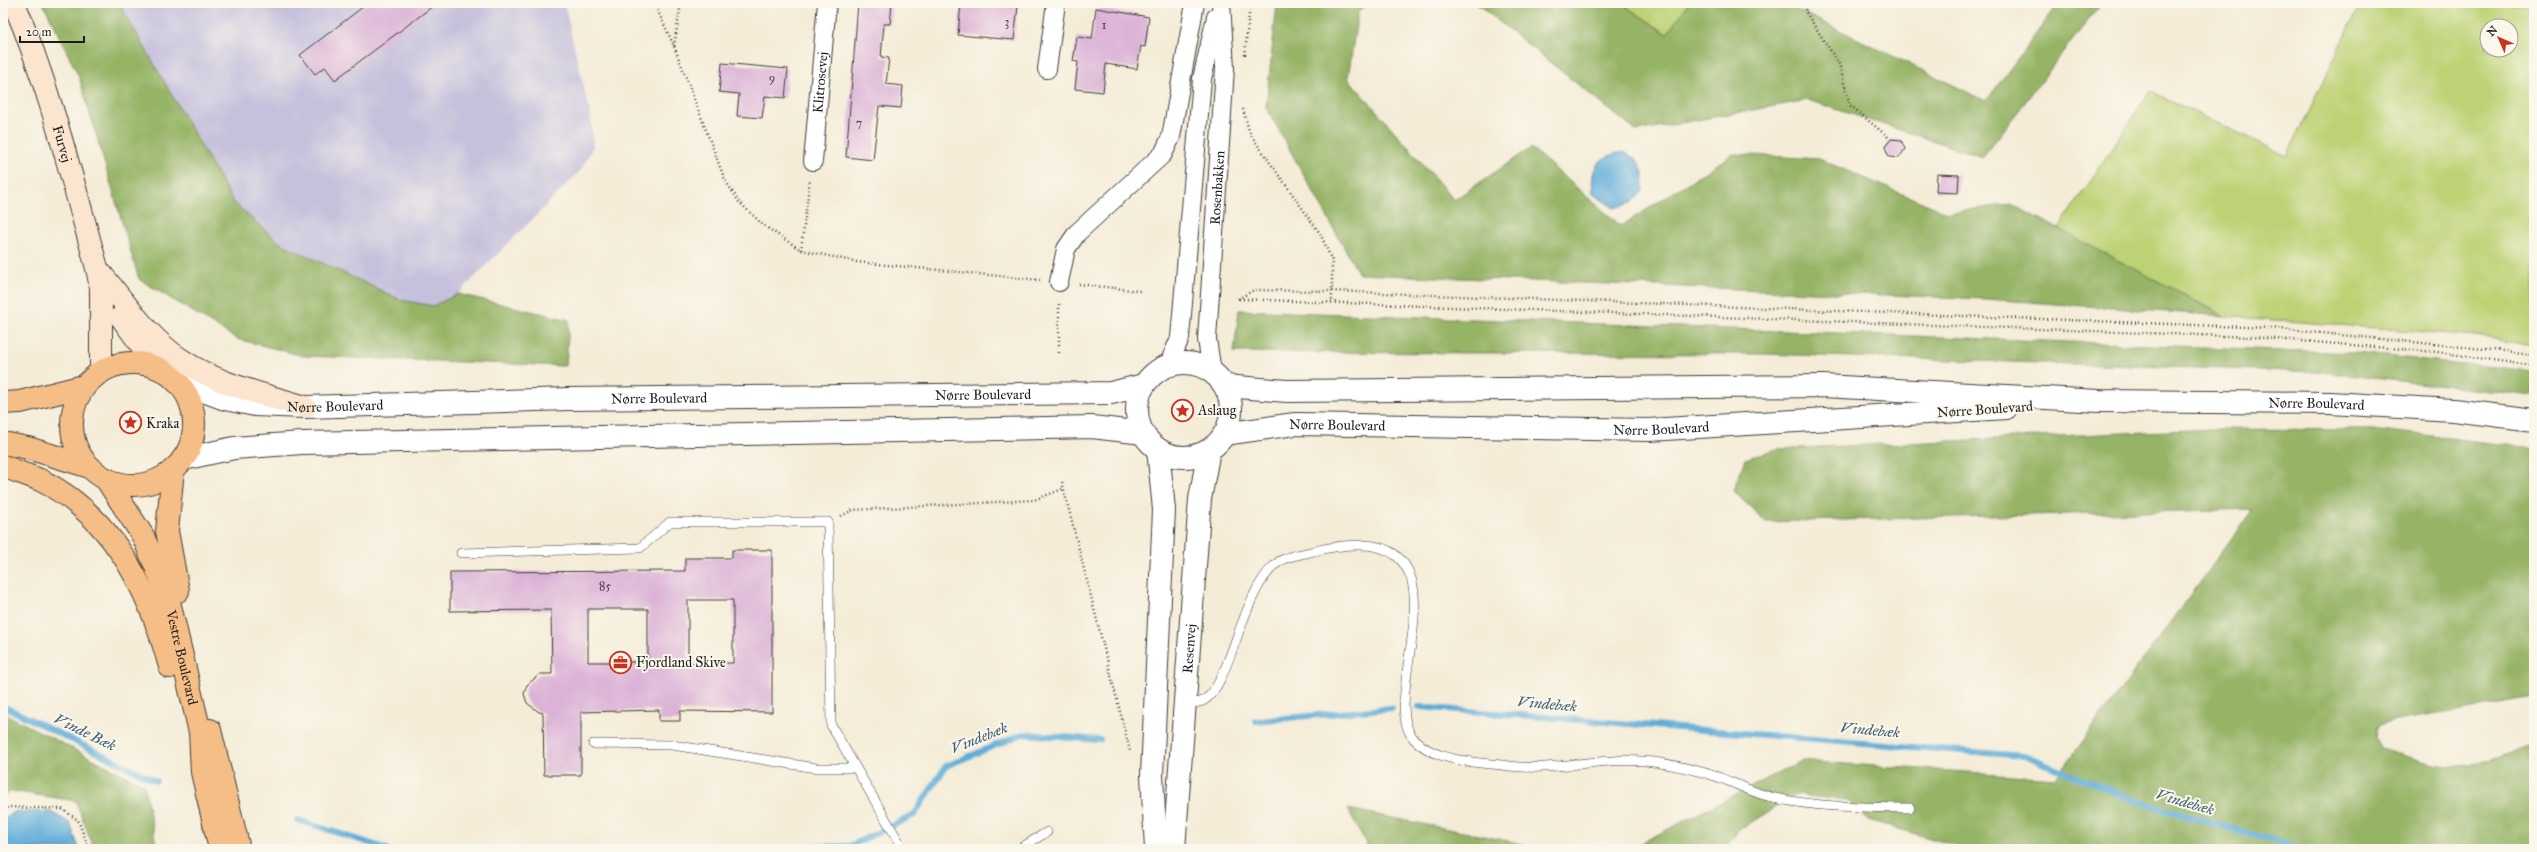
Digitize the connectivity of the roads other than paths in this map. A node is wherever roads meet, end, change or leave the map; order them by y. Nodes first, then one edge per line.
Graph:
1 (14, 3) edge
2 (827, 3) edge
3 (1056, 3) edge
4 (1195, 3) edge
5 (1220, 3) edge
6 (1047, 69) dead end
7 (813, 161) road end
8 (99, 278) junction
9 (1059, 282) road end
10 (1168, 366) junction
11 (158, 368) junction
12 (101, 372) junction
13 (1218, 379) junction
14 (176, 381) junction
15 (1144, 385) junction
16 (84, 386) junction
17 (2098, 401) junction
18 (3, 403) edge
19 (305, 407) junction
20 (2534, 420) edge
21 (1143, 433) junction
22 (1217, 442) junction
23 (3, 443) edge
24 (1158, 449) junction
25 (178, 464) junction
26 (3, 466) edge
27 (98, 473) junction
28 (461, 553) dead end
29 (1185, 702) junction
30 (593, 744) dead end
31 (854, 768) junction
32 (202, 772) junction
33 (1910, 808) dead end
34 (1047, 832) dead end
35 (220, 849) edge
36 (239, 849) edge
37 (903, 849) edge
38 (1019, 849) edge
39 (1156, 849) edge
40 (1174, 849) edge

1 - 8 main road, Furvej
2 - 7 street, Klitrosevej
3 - 6 street
4 - 9 street
5 - 10 street, Rosenbakken
5 - 13 street, Rosenbakken
8 - 11 main road, Furvej
8 - 12 main road, Furvej
8 - 19 main road
10 - 13 street
10 - 15 street
11 - 12 main road
11 - 14 main road
12 - 16 main road
13 - 17 street, Nørre Boulevard
13 - 22 street
14 - 19 street, Nørre Boulevard
14 - 25 main road
15 - 19 street, Nørre Boulevard
15 - 21 street
16 - 18 main road
16 - 27 main road
17 - 20 street, Nørre Boulevard
17 - 22 street, Nørre Boulevard
21 - 24 street
21 - 25 street
22 - 24 street
22 - 29 street, Resenvej
23 - 27 main road
24 - 39 street
25 - 27 main road
25 - 36 main road, Vestre Boulevard
26 - 32 main road
27 - 32 main road, Vestre Boulevard
28 - 31 lane
29 - 33 lane
29 - 40 street, Resenvej
30 - 31 lane
31 - 37 lane
32 - 35 main road, Vestre Boulevard
34 - 38 lane

